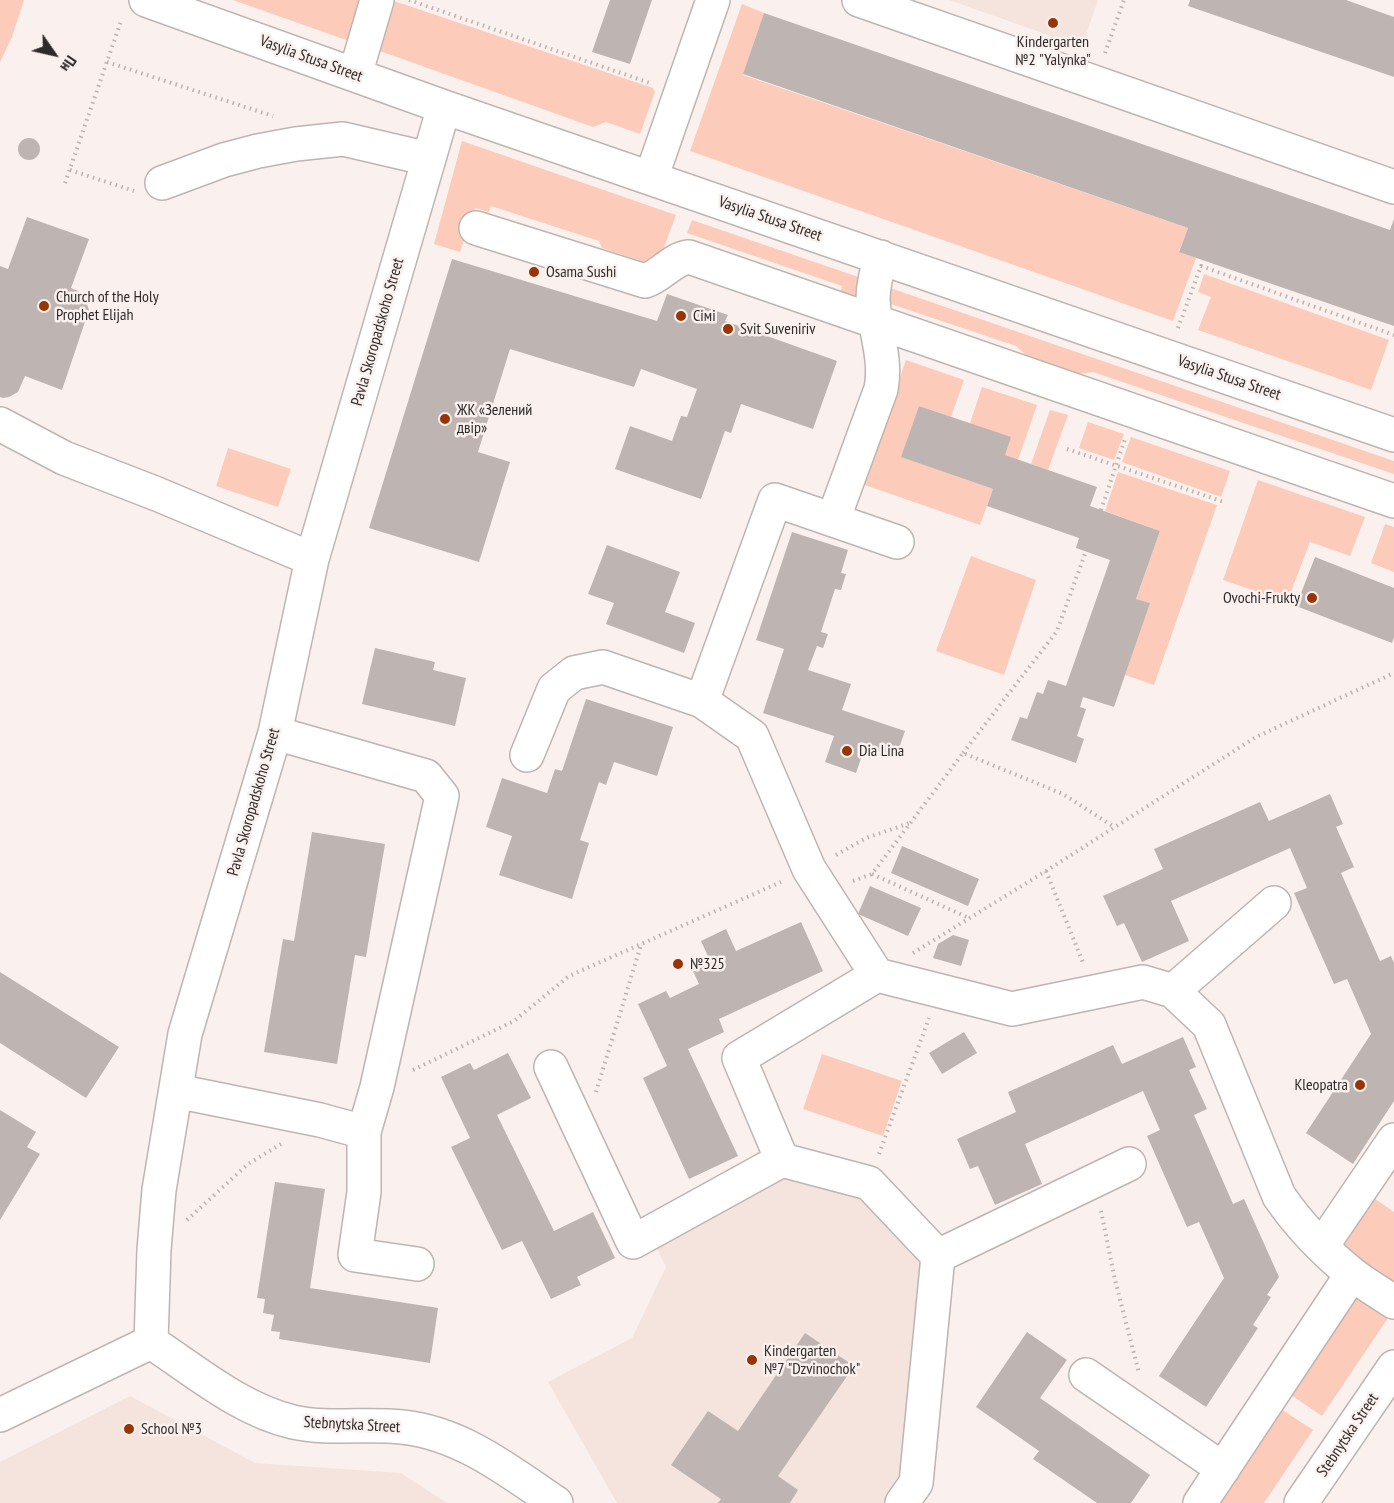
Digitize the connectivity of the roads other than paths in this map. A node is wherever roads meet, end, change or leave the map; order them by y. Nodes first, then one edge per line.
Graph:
1 (146, 0) edge
2 (377, 0) edge
3 (713, 0) edge
4 (860, 0) edge
5 (356, 75) junction
6 (444, 107) junction
7 (429, 159) junction
8 (651, 178) junction
9 (1394, 187) edge
10 (151, 188) road end
11 (476, 228) dead end
12 (881, 257) junction
13 (876, 321) junction
14 (0, 423) edge
15 (1394, 435) edge
16 (1394, 501) edge
17 (833, 520) junction
18 (897, 542) dead end
19 (312, 559) junction
20 (702, 700) junction
21 (275, 733) junction
22 (527, 755) dead end
23 (1274, 903) dead end
24 (877, 975) junction
25 (1173, 991) junction
26 (551, 1067) dead end
27 (176, 1091) junction
28 (364, 1132) junction
29 (1394, 1140) edge
30 (782, 1160) junction
31 (1129, 1164) dead end
32 (1322, 1246) junction
33 (938, 1256) junction
34 (417, 1264) dead end
35 (1352, 1274) junction
36 (1394, 1302) edge
37 (152, 1342) junction
38 (1394, 1367) edge
39 (1086, 1375) dead end
40 (0, 1415) edge
41 (1223, 1469) junction
42 (556, 1503) edge
43 (902, 1503) edge
44 (1200, 1503) edge
45 (1301, 1503) edge

1 - 5 street, Vasylia Stusa Street
2 - 5 street
3 - 8 street
4 - 9 street
5 - 6 street, Vasylia Stusa Street
6 - 7 street, Pavla Skoropadskoho Street
6 - 8 street, Vasylia Stusa Street
7 - 10 street
7 - 19 street, Pavla Skoropadskoho Street
8 - 12 street, Vasylia Stusa Street
11 - 13 street
12 - 13 street
12 - 15 street, Vasylia Stusa Street
13 - 16 street
13 - 17 street
14 - 19 street
17 - 18 street
17 - 20 street
19 - 21 street, Pavla Skoropadskoho Street
20 - 22 street
20 - 24 street
21 - 27 street, Pavla Skoropadskoho Street
21 - 28 street
23 - 25 street
24 - 25 street
24 - 30 street
25 - 32 street
26 - 30 street
27 - 28 street
27 - 37 street, Pavla Skoropadskoho Street
28 - 34 street
29 - 32 street
30 - 33 street
31 - 33 street
32 - 35 street
33 - 43 street
35 - 36 street
35 - 41 street
37 - 40 street
37 - 42 street, Stebnytska Street
38 - 45 street, Stebnytska Street
39 - 41 street
41 - 44 street

